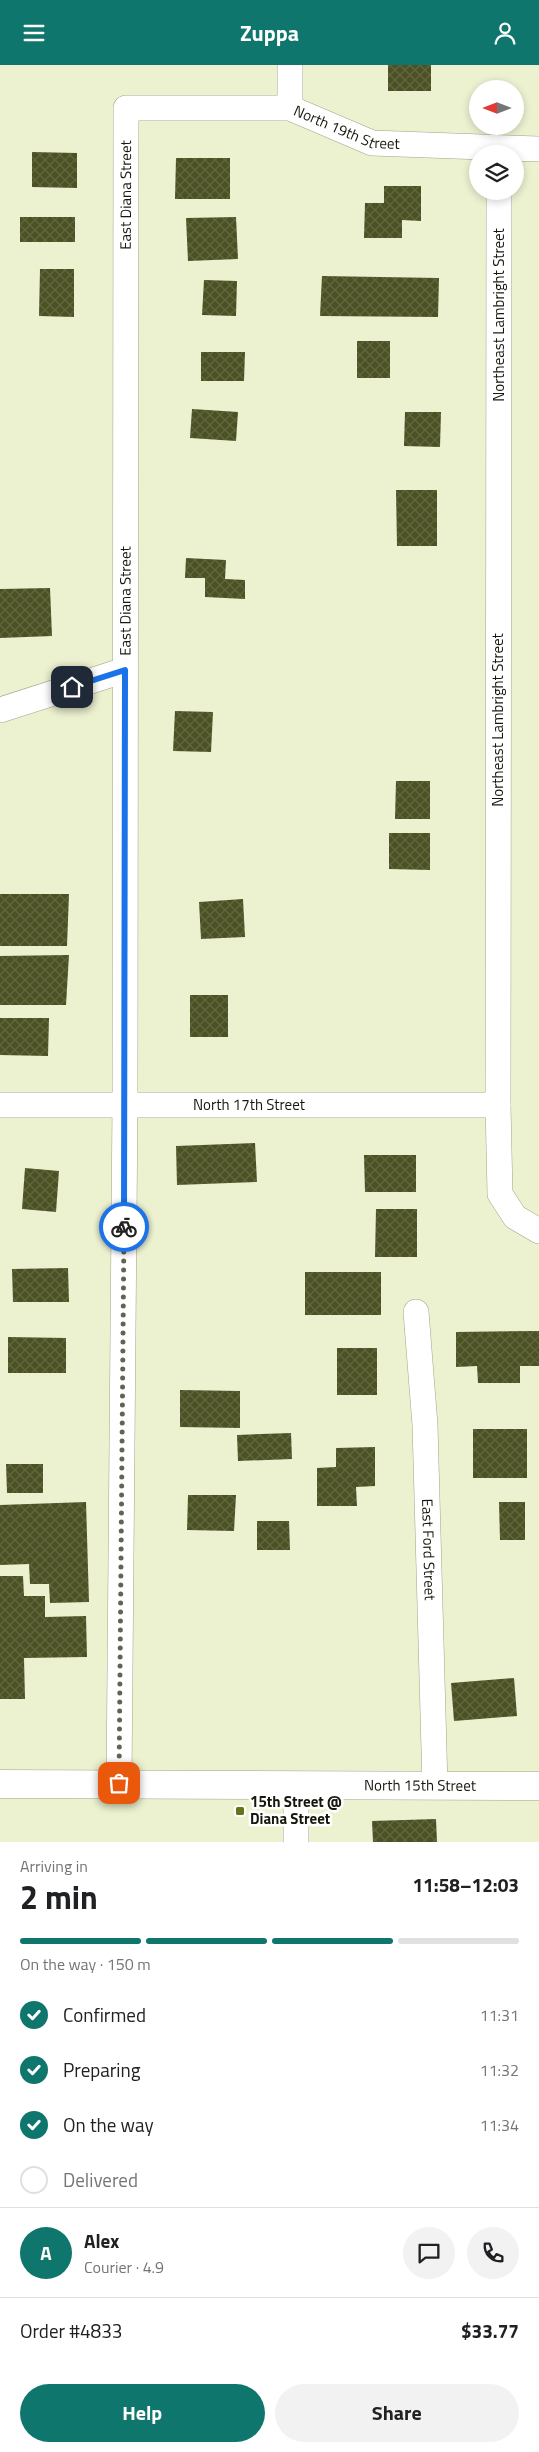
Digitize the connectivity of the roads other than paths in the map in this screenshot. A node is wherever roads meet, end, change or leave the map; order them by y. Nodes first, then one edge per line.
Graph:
1 (290, 65) edge
2 (126, 108) joint
3 (290, 108) junction
4 (469, 149) edge
5 (539, 149) edge
6 (524, 150) edge
7 (499, 200) edge
8 (125, 670) junction
9 (0, 711) edge
10 (0, 1105) edge
11 (125, 1105) junction
12 (498, 1105) junction
13 (539, 1231) edge
14 (416, 1312) dead end
15 (119, 1783) junction
16 (0, 1784) edge
17 (296, 1785) junction
18 (435, 1787) junction
19 (539, 1787) edge
20 (296, 1842) edge

1 - 3 street
2 - 3 street, North 19th Street
2 - 8 street, East Diana Street
3 - 4 street, North 19th Street
5 - 6 street, North 19th Street
7 - 12 street, Northeast Lambright Street
8 - 9 street
8 - 11 street, East Diana Street
10 - 11 street, North 17th Street
11 - 12 street, North 17th Street
11 - 15 street, East Diana Street
12 - 13 street, Northeast Lambright Street
14 - 18 street, East Ford Street
15 - 16 street, North 15th Street
15 - 17 street, North 15th Street
17 - 18 street, North 15th Street
17 - 20 street
18 - 19 street, North 15th Street

